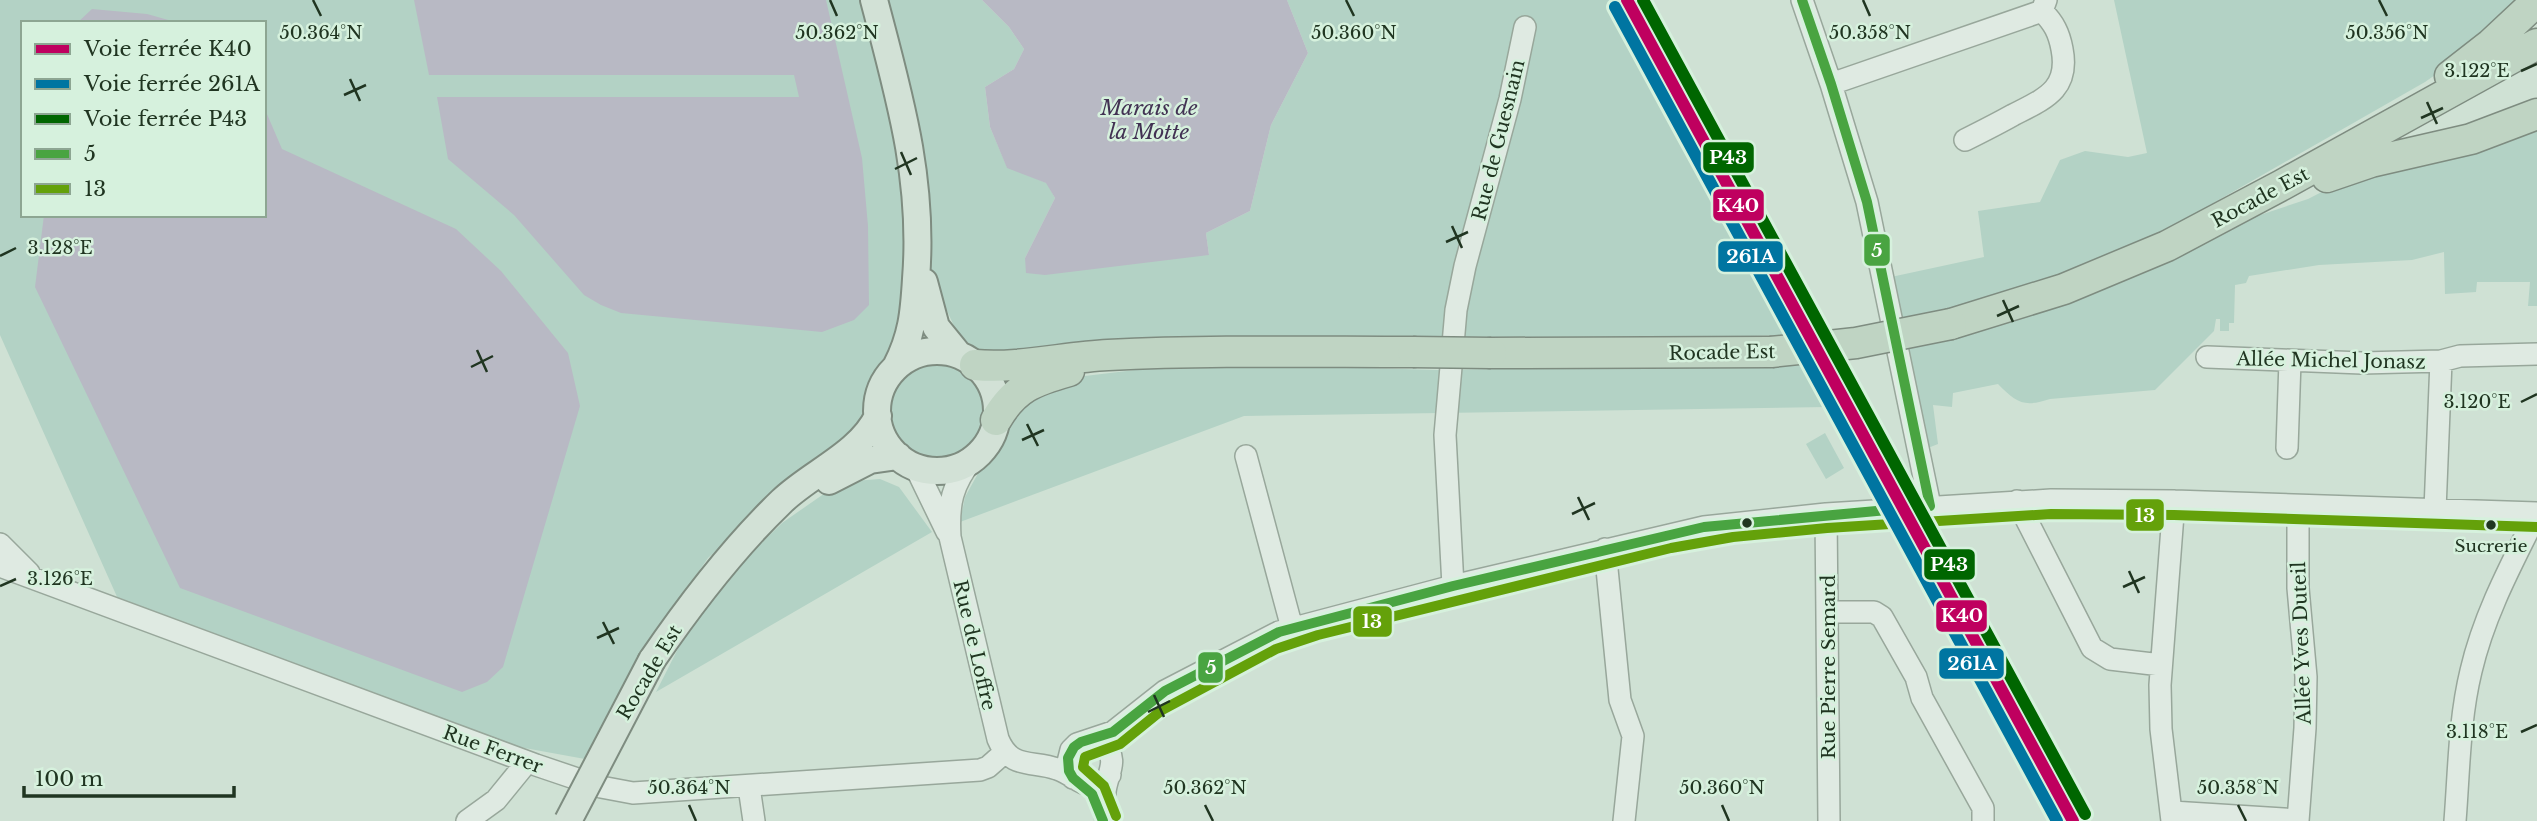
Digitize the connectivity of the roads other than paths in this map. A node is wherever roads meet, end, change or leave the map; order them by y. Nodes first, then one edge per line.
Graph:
1 (874, 0) edge
2 (1802, 0) edge
3 (2537, 1) edge
4 (2044, 6) edge
5 (1525, 27) dead end
6 (2537, 44) edge
7 (1831, 83) junction
8 (2537, 114) edge
9 (1965, 140) dead end
10 (2346, 150) junction
11 (2220, 219) junction
12 (918, 252) junction
13 (1133, 354) junction
14 (2537, 354) edge
15 (2207, 357) dead end
16 (966, 360) junction
17 (2290, 361) junction
18 (2441, 361) junction
19 (896, 367) junction
20 (878, 416) junction
21 (996, 420) junction
22 (2287, 448) dead end
23 (1247, 456) dead end
24 (973, 458) junction
25 (907, 461) junction
26 (2017, 500) junction
27 (2174, 501) junction
28 (1930, 506) junction
29 (2298, 506) junction
30 (2435, 510) junction
31 (2537, 513) edge
32 (1826, 514) junction
33 (750, 536) junction
34 (950, 537) junction
35 (0, 544) edge
36 (1605, 549) junction
37 (0, 566) edge
38 (36, 579) junction
39 (1453, 586) junction
40 (1828, 612) junction
41 (1292, 628) junction
42 (2161, 665) junction
43 (1144, 707) junction
44 (1083, 742) junction
45 (1005, 752) junction
46 (527, 762) junction
47 (1111, 767) junction
48 (1078, 781) junction
49 (749, 787) junction
50 (2172, 816) edge
51 (2298, 820) edge
52 (467, 821) edge
53 (568, 821) edge
54 (754, 821) edge
55 (1105, 821) edge
56 (1625, 821) edge
57 (1829, 821) edge
58 (1983, 821) edge
59 (2455, 821) edge

1 - 12 main road
2 - 7 street
3 - 10 highway
4 - 7 street
4 - 9 street
5 - 39 street, Rue de Guesnain
6 - 10 highway, Rocade Est
7 - 28 street
8 - 11 highway
10 - 11 highway, Rocade Est
11 - 13 highway, Rocade Est, bridge
12 - 16 main road
12 - 19 main road
13 - 16 highway
13 - 21 highway
14 - 18 street, Allée Michel Jonasz
15 - 17 street, Allée Michel Jonasz
16 - 19 main road
16 - 21 main road
17 - 18 street, Allée Michel Jonasz
17 - 22 street
18 - 30 street
19 - 20 main road
20 - 25 main road
20 - 33 main road
21 - 24 main road
23 - 41 street
24 - 25 main road
24 - 34 street, Rue de Loffre
25 - 33 main road
25 - 34 street, Rue de Loffre
26 - 27 street
26 - 28 street
26 - 42 street
27 - 29 street
27 - 42 street
28 - 32 street
29 - 30 street
29 - 51 street, Allée Yves Duteil
30 - 31 street
31 - 59 street
32 - 36 street
32 - 40 street, Rue Pierre Semard
33 - 53 main road, Rocade Est, bridge
34 - 45 street, Rue de Loffre
35 - 38 street
36 - 39 street
36 - 56 street
37 - 38 street, Rue Ferrer
38 - 46 street, Rue Ferrer
39 - 41 street
40 - 57 street, Rue Pierre Semard
40 - 58 street
41 - 43 street
42 - 50 street
43 - 44 street
43 - 47 street
44 - 45 street
44 - 47 street
44 - 48 street
45 - 48 street
45 - 49 street, Rue Ferrer
46 - 49 street, Rue Ferrer
46 - 52 street
47 - 48 street
47 - 55 street
48 - 55 street
49 - 54 street
50 - 51 street

